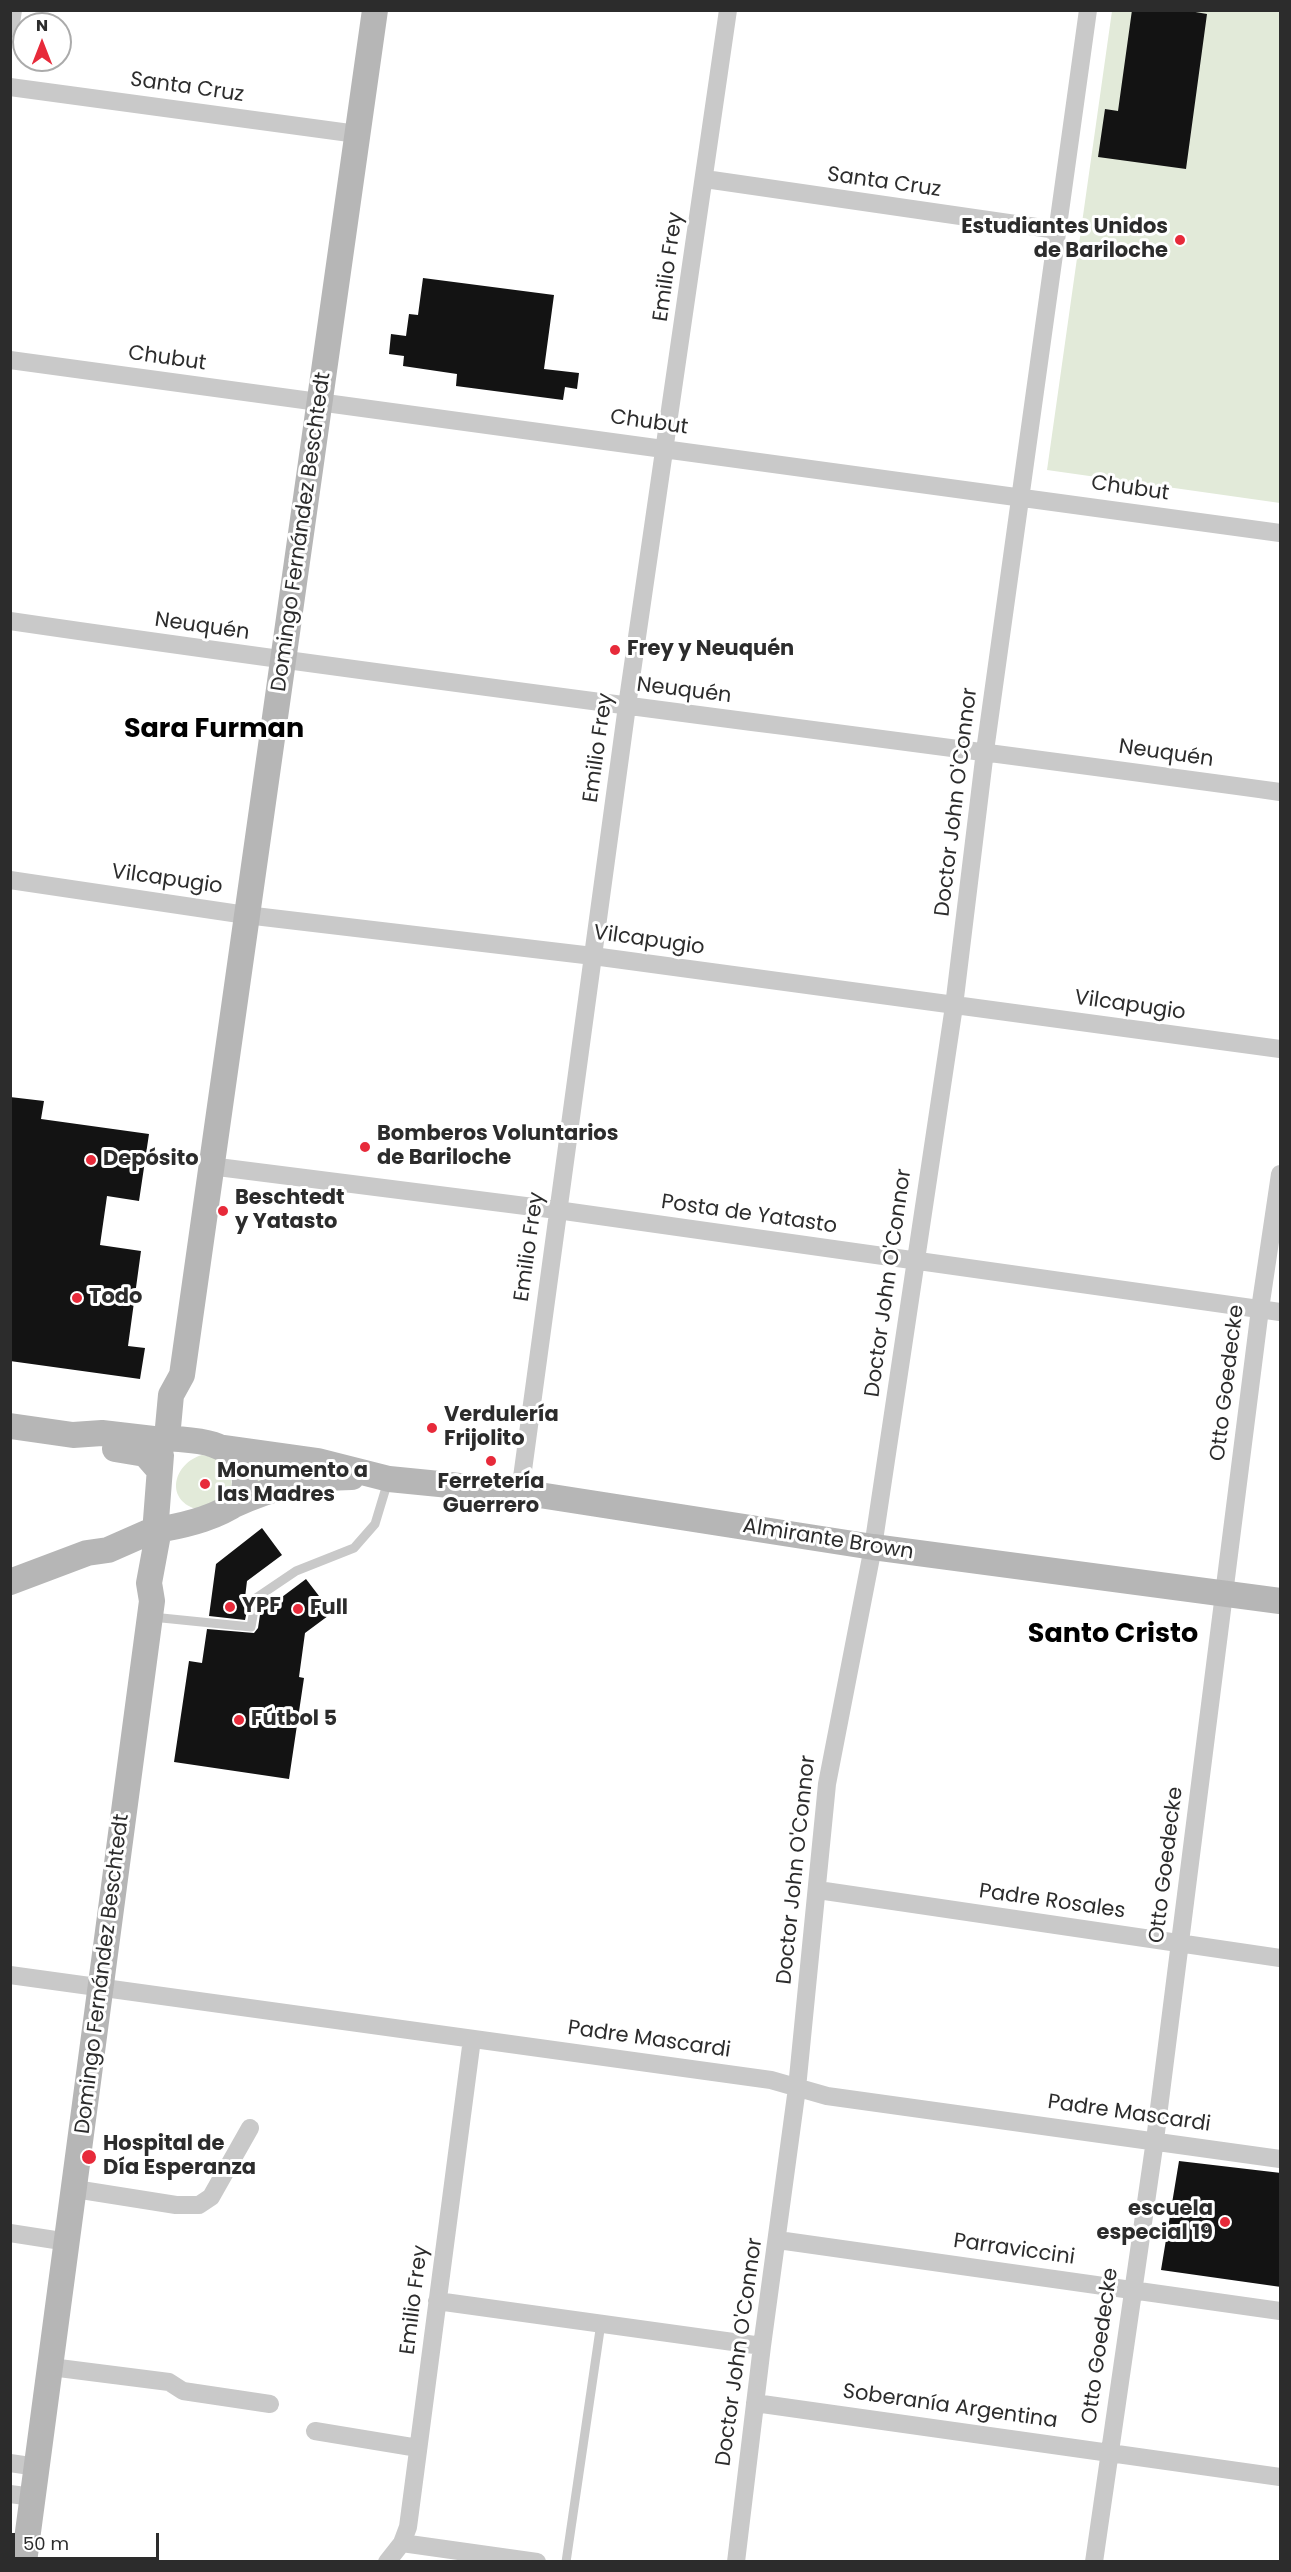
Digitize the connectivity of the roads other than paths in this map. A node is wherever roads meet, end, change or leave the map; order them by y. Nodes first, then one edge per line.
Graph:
1 (13, 10) edge
2 (375, 10) edge
3 (728, 10) edge
4 (1088, 10) edge
5 (10, 29) edge
6 (10, 87) edge
7 (357, 134) junction
8 (705, 179) junction
9 (1057, 230) junction
10 (10, 360) edge
11 (320, 402) junction
12 (665, 448) junction
13 (1020, 497) junction
14 (1281, 533) edge
15 (10, 621) edge
16 (285, 661) junction
17 (627, 706) junction
18 (986, 752) junction
19 (1281, 792) edge
20 (10, 879) edge
21 (246, 915) junction
22 (593, 956) junction
23 (954, 1006) junction
24 (1281, 1049) edge
25 (210, 1166) junction
26 (1281, 1174) edge
27 (557, 1210) junction
28 (914, 1262) junction
29 (1260, 1309) junction
30 (1281, 1312) edge
31 (182, 1375) junction
32 (10, 1426) edge
33 (73, 1434) junction
34 (165, 1439) junction
35 (214, 1445) junction
36 (159, 1470) junction
37 (382, 1478) junction
38 (520, 1492) junction
39 (234, 1505) junction
40 (196, 1522) junction
41 (158, 1523) junction
42 (873, 1548) junction
43 (10, 1582) edge
44 (1224, 1594) junction
45 (1281, 1601) edge
46 (151, 1609) junction
47 (818, 1890) junction
48 (1180, 1943) junction
49 (1281, 1958) edge
50 (10, 1975) edge
51 (101, 1987) junction
52 (472, 2039) junction
53 (797, 2088) junction
54 (250, 2128) dead end
55 (1155, 2140) junction
56 (1281, 2159) edge
57 (75, 2189) junction
58 (10, 2233) edge
59 (778, 2240) junction
60 (68, 2242) junction
61 (1132, 2289) junction
62 (437, 2301) junction
63 (1281, 2311) edge
64 (601, 2323) junction
65 (762, 2346) junction
66 (51, 2367) junction
67 (755, 2403) junction
68 (270, 2404) dead end
69 (315, 2431) dead end
70 (418, 2448) junction
71 (1109, 2452) junction
72 (10, 2463) edge
73 (37, 2467) junction
74 (1281, 2477) edge
75 (22, 2495) edge
76 (402, 2543) junction
77 (24, 2562) edge
78 (387, 2562) edge
79 (537, 2562) edge
80 (567, 2562) edge
81 (736, 2562) edge
82 (1094, 2562) edge

1 - 5 street
2 - 7 street, Domingo Fernández Beschtedt
3 - 8 street, Emilio Frey
4 - 9 street, Doctor John O'Connor
6 - 7 street, Santa Cruz
7 - 11 street, Domingo Fernández Beschtedt
8 - 9 street, Santa Cruz
8 - 12 street, Emilio Frey
9 - 13 street, Doctor John O'Connor
10 - 11 street, Chubut
11 - 12 street, Chubut
11 - 16 street, Domingo Fernández Beschtedt
12 - 13 street, Chubut
12 - 17 street, Emilio Frey
13 - 14 street, Chubut
13 - 18 street, Doctor John O'Connor
15 - 16 street, Neuquén
16 - 17 street, Neuquén
16 - 21 street, Domingo Fernández Beschtedt
17 - 18 street, Neuquén
17 - 22 street, Emilio Frey
18 - 19 street, Neuquén
18 - 23 street, Doctor John O'Connor
20 - 21 street, Vilcapugio
21 - 22 street, Vilcapugio
21 - 25 street, Domingo Fernández Beschtedt
22 - 23 street, Vilcapugio
22 - 27 street, Emilio Frey
23 - 24 street, Vilcapugio
23 - 28 street, Doctor John O'Connor
25 - 27 street, Posta de Yatasto
25 - 31 street, Domingo Fernández Beschtedt
26 - 29 street, Otto Goedecke
27 - 28 street, Posta de Yatasto
27 - 38 street, Emilio Frey
28 - 29 street, Posta de Yatasto
28 - 42 street, Doctor John O'Connor
29 - 30 street, Posta de Yatasto
29 - 44 street, Otto Goedecke
31 - 34 street, Domingo Fernández Beschtedt
31 - 35 street, Domingo Fernández Beschtedt
32 - 33 street
33 - 34 street
33 - 36 street
34 - 35 street, Almirante Brown
34 - 36 street, Domingo Fernández Beschtedt
35 - 37 street, Almirante Brown
35 - 39 street, Domingo Fernández Beschtedt
36 - 41 street, Domingo Fernández Beschtedt
37 - 38 street, Almirante Brown
37 - 39 street, Almirante Brown
37 - 46 lane
38 - 42 street, Almirante Brown
39 - 40 street, Almirante Brown
40 - 41 street
40 - 46 street, Domingo Fernández Beschtedt
41 - 43 street
41 - 46 street, Domingo Fernández Beschtedt
42 - 44 street, Almirante Brown
42 - 47 street, Doctor John O'Connor
44 - 45 street, Almirante Brown
44 - 48 street, Otto Goedecke
46 - 51 street, Domingo Fernández Beschtedt
47 - 48 street, Padre Rosales
47 - 53 street, Doctor John O'Connor
48 - 49 street, Padre Rosales
48 - 55 street, Otto Goedecke
50 - 51 street, Padre Mascardi
51 - 52 street, Padre Mascardi
51 - 57 street, Domingo Fernández Beschtedt
52 - 53 street, Padre Mascardi
52 - 62 street, Emilio Frey
53 - 55 street, Padre Mascardi
53 - 59 street, Doctor John O'Connor
54 - 57 street
55 - 56 street, Padre Mascardi
55 - 61 street, Otto Goedecke
57 - 60 street, Domingo Fernández Beschtedt
58 - 60 street
59 - 61 street, Parraviccini
59 - 65 street, Doctor John O'Connor
60 - 66 street, Domingo Fernández Beschtedt
61 - 63 street, Parraviccini
61 - 71 street, Otto Goedecke
62 - 64 street
62 - 70 street, Emilio Frey
64 - 65 street
64 - 80 lane
65 - 67 street, Doctor John O'Connor
66 - 68 street
66 - 73 street, Domingo Fernández Beschtedt
67 - 71 street, Soberanía Argentina
67 - 81 street, Doctor John O'Connor
69 - 70 street
70 - 76 street, Emilio Frey
71 - 74 street, Soberanía Argentina
71 - 82 street, Otto Goedecke
72 - 73 street
73 - 75 street, Domingo Fernández Beschtedt
75 - 77 street, Domingo Fernández Beschtedt
76 - 78 street, Emilio Frey
76 - 79 street

